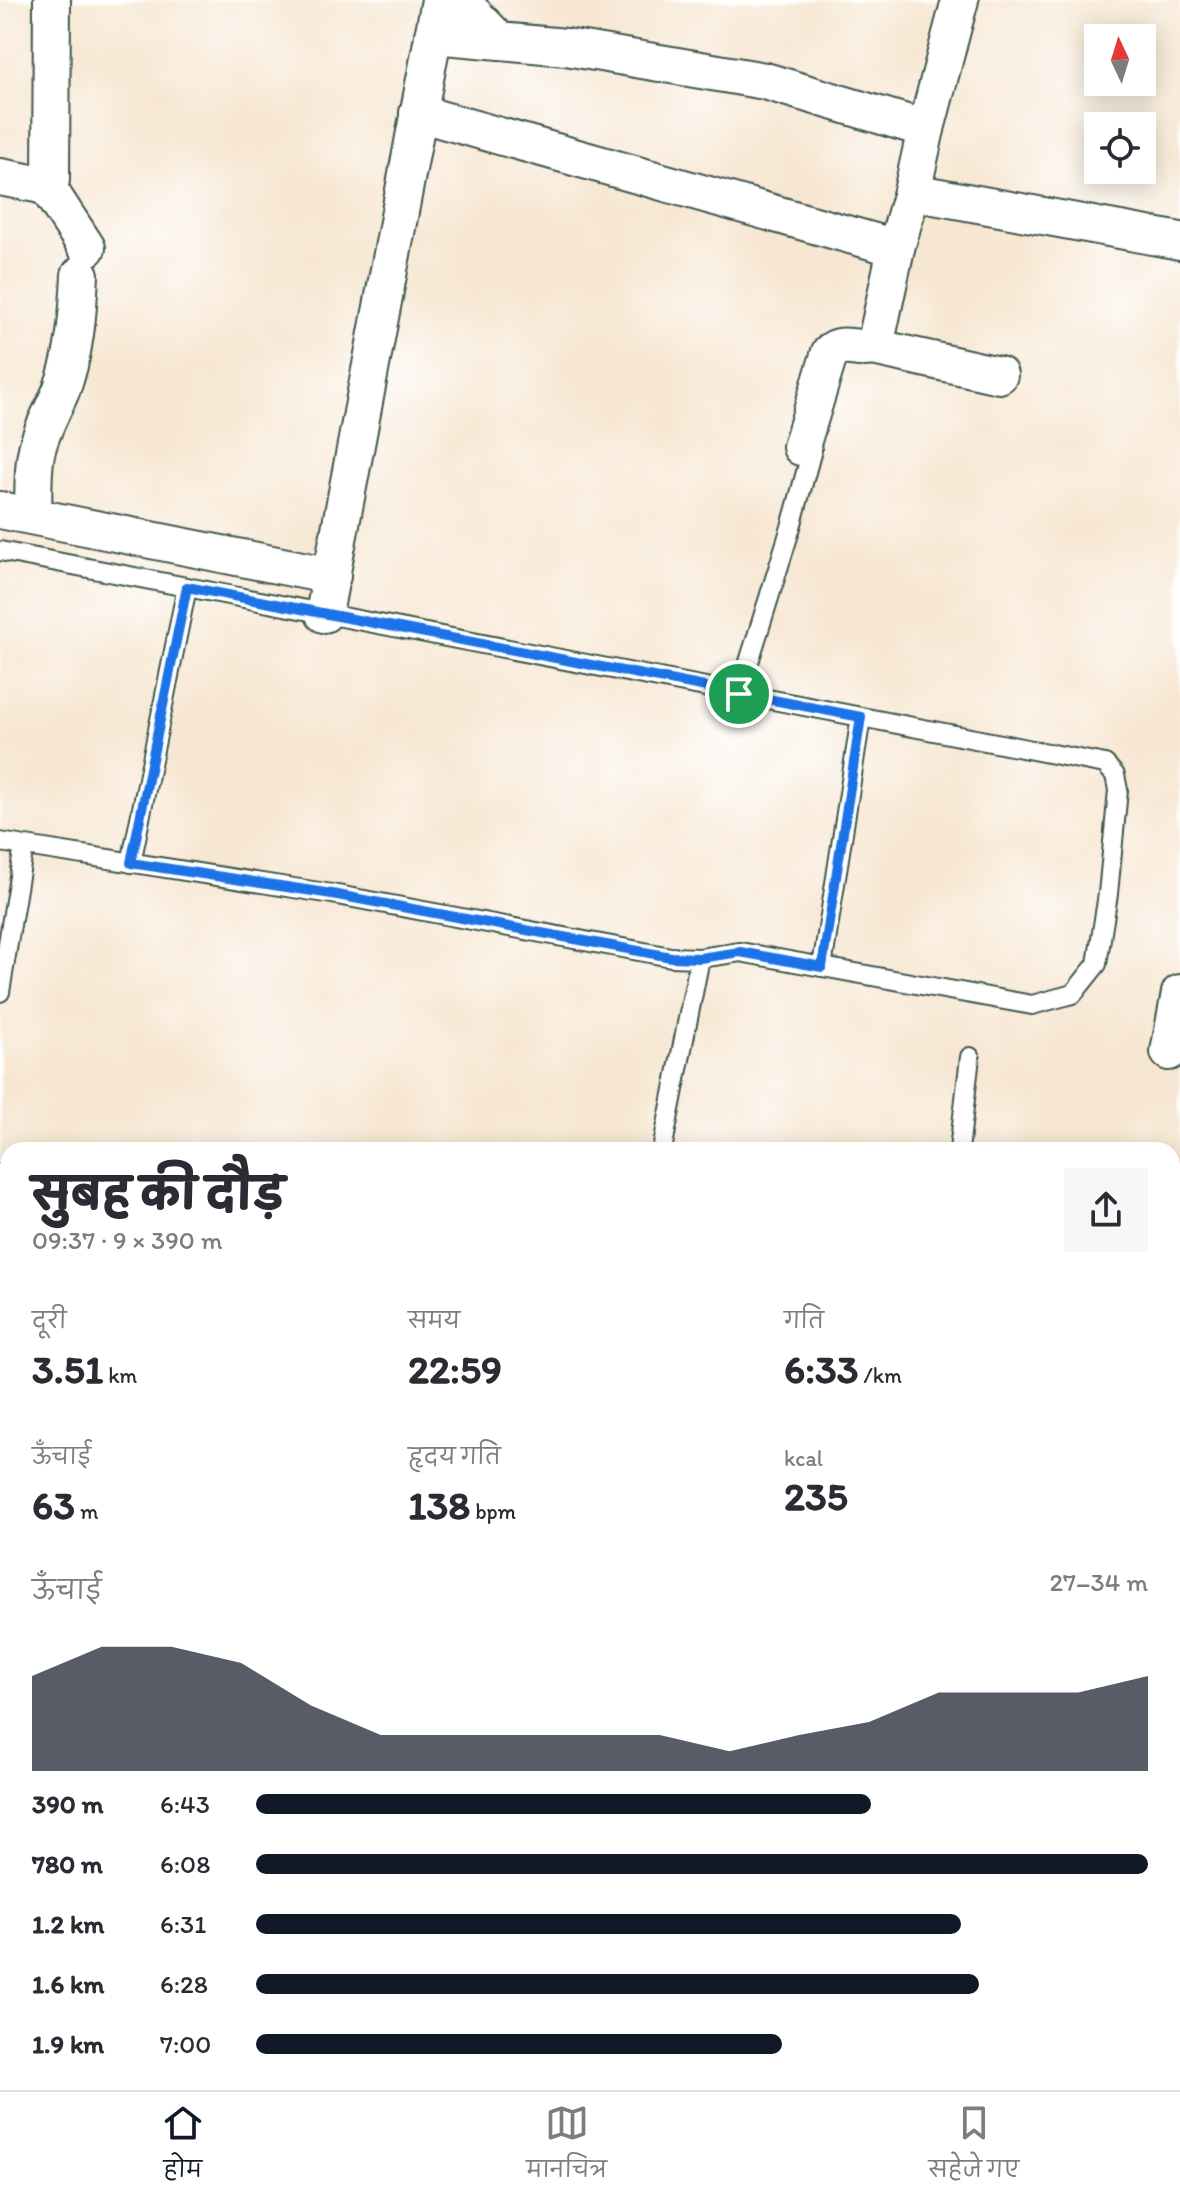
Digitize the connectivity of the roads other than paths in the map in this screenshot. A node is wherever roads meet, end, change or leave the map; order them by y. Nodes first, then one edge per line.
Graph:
1 (52, 0) edge
2 (440, 0) edge
3 (460, 0) edge
4 (960, 0) edge
5 (433, 35) junction
6 (500, 41) junction
7 (418, 113) junction
8 (926, 129) junction
9 (0, 177) edge
10 (46, 185) junction
11 (912, 192) junction
12 (1180, 241) edge
13 (896, 248) junction
14 (873, 347) junction
15 (999, 375) dead end
16 (806, 448) joint
17 (16, 513) edge
18 (0, 551) edge
19 (332, 576) junction
20 (187, 587) junction
21 (324, 614) junction
22 (739, 694) junction
23 (861, 717) junction
24 (0, 842) edge
25 (24, 846) junction
26 (131, 863) junction
27 (700, 958) junction
28 (822, 967) junction
29 (0, 992) edge
30 (1180, 993) edge
31 (1169, 1052) dead end
32 (970, 1057) dead end
33 (664, 1142) edge
34 (960, 1142) edge

1 - 10 street
2 - 5 street
3 - 6 street
4 - 8 street
5 - 6 street
5 - 7 street
6 - 8 street
7 - 13 street
7 - 19 street
8 - 11 street
9 - 10 street
10 - 17 street
11 - 12 street
11 - 13 street
13 - 14 street
14 - 15 street
14 - 16 street
16 - 22 lane
17 - 19 street
18 - 20 lane
19 - 21 street
20 - 21 lane
20 - 26 lane
21 - 22 lane
22 - 23 lane
23 - 28 lane
23 - 28 lane
24 - 25 lane
25 - 26 lane
25 - 29 lane
26 - 27 lane
27 - 28 lane
27 - 33 lane
30 - 31 street
32 - 34 lane

